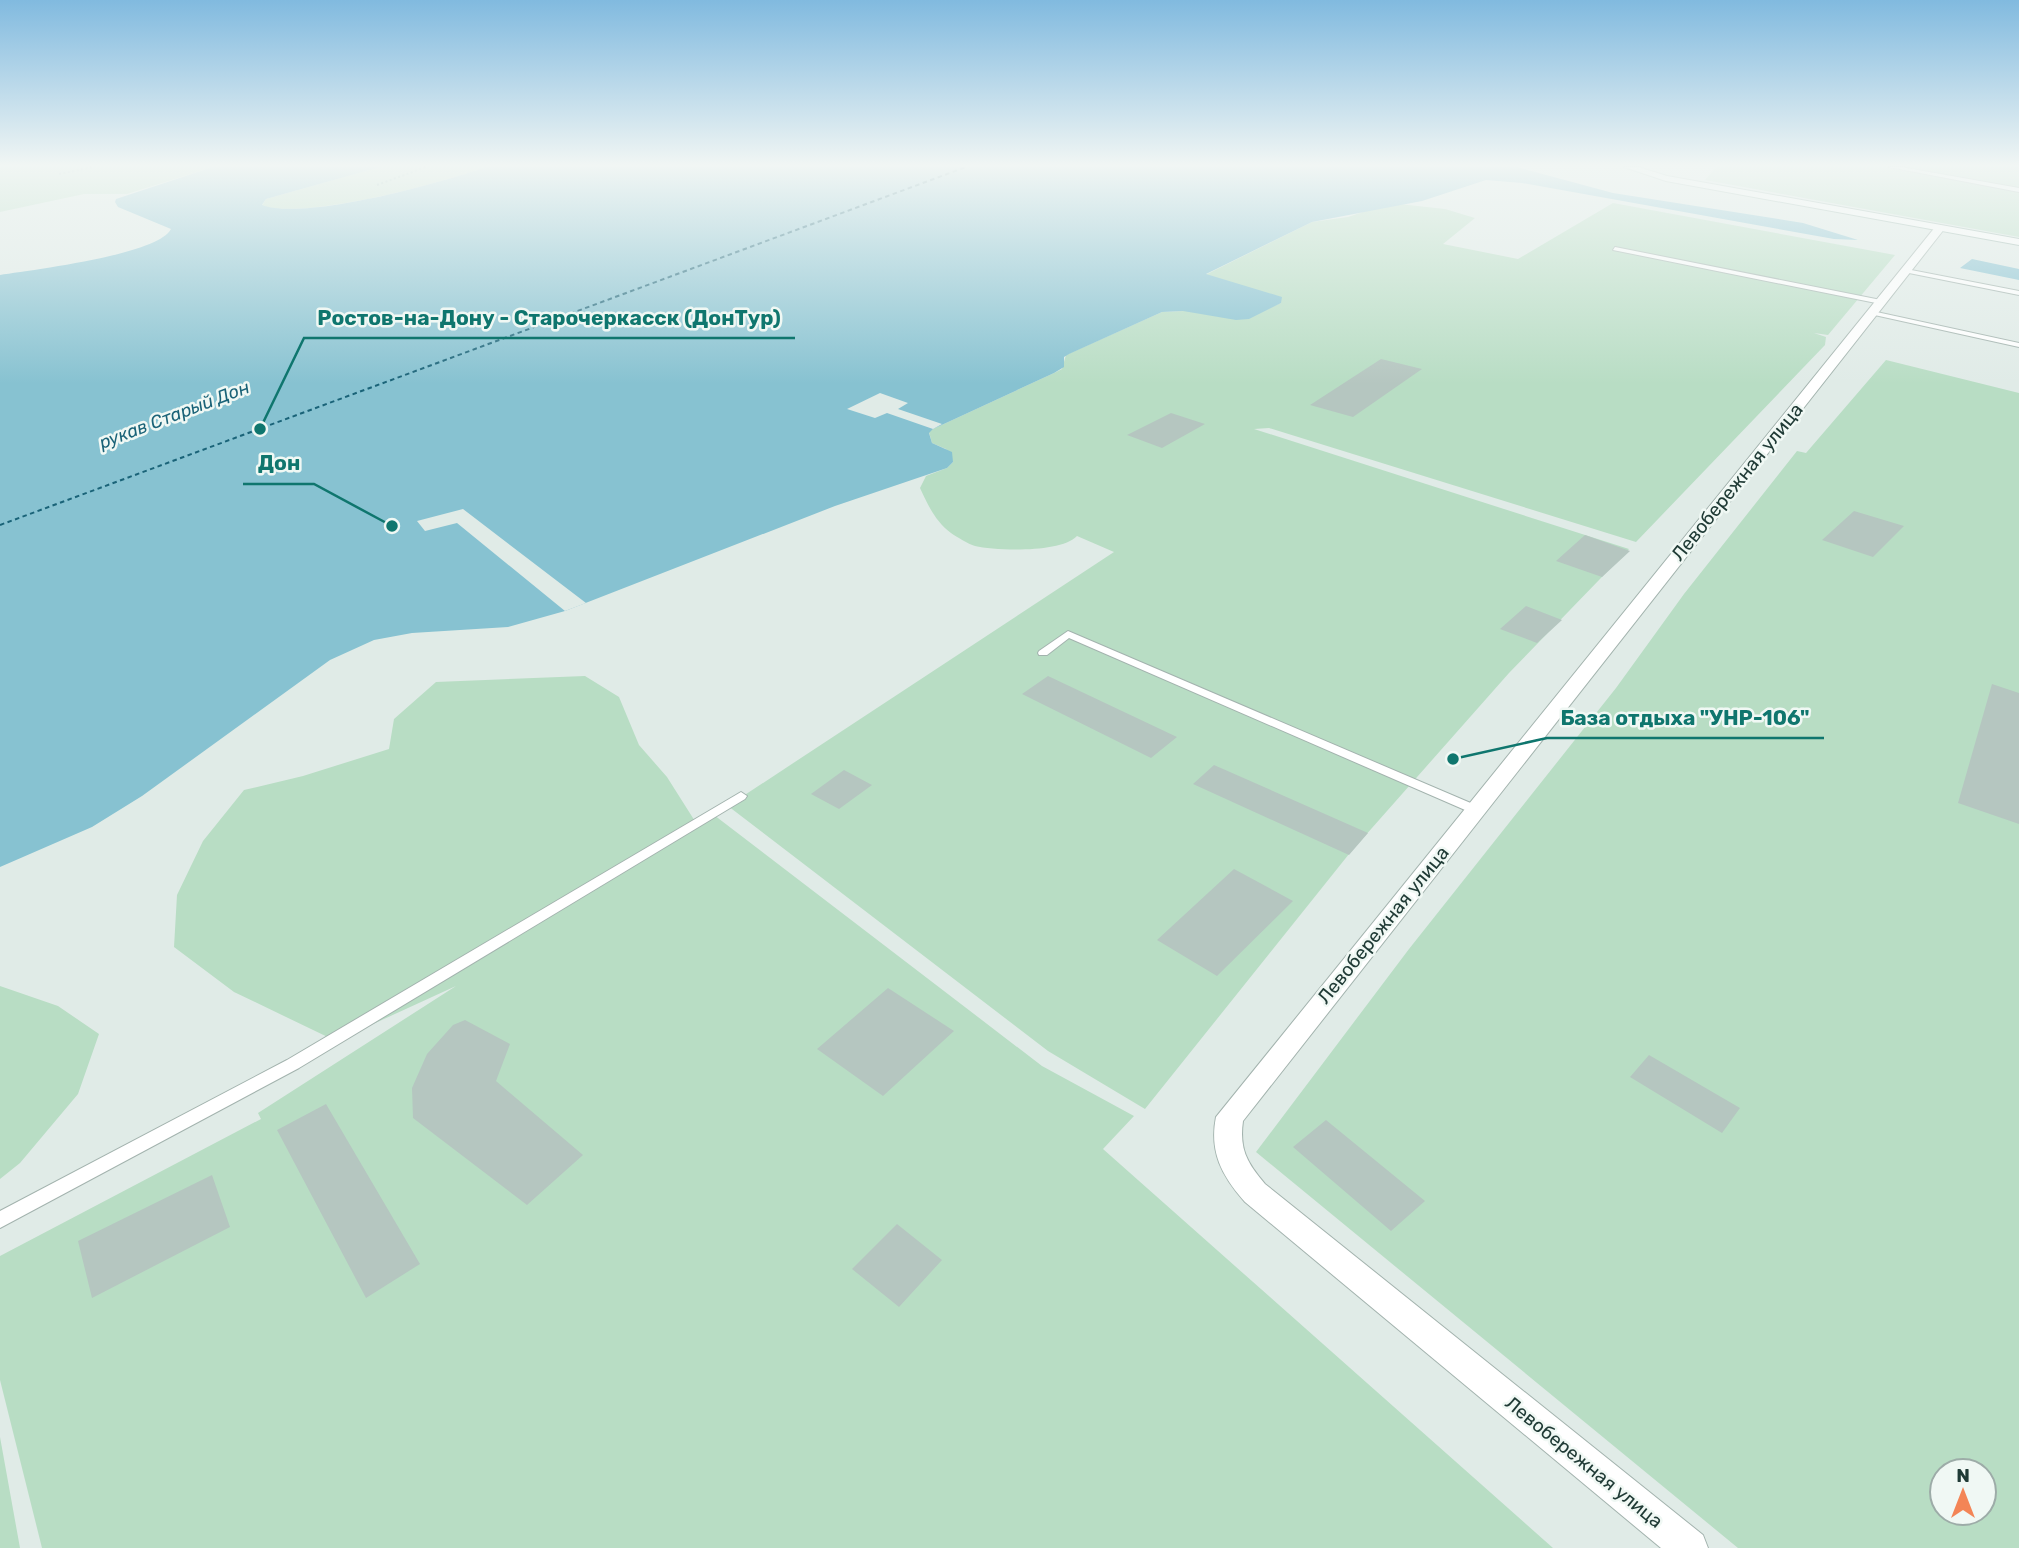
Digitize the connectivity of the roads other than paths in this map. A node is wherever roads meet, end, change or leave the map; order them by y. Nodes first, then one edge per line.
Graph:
1 (1931, 239) edge
2 (1615, 249) dead end
3 (1906, 271) junction
4 (2019, 293) edge
5 (1876, 308) junction
6 (2019, 344) edge
7 (1043, 653) dead end
8 (741, 796) dead end
9 (1476, 810) junction
10 (0, 1220) edge
11 (1690, 1548) edge

1 - 3 street, Левобережная улица
2 - 5 lane
3 - 4 lane
3 - 5 street, Левобережная улица
5 - 6 lane
5 - 9 street, Левобережная улица
7 - 9 lane
8 - 10 lane
9 - 11 street, Левобережная улица

